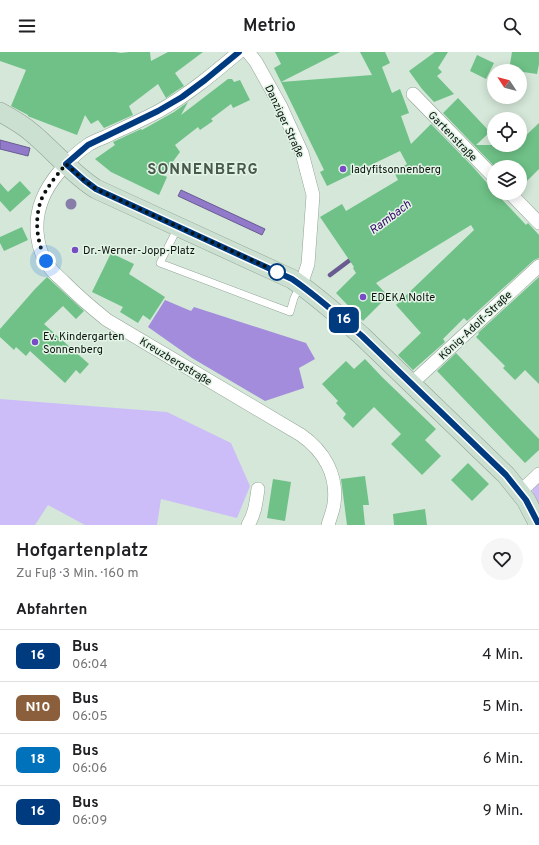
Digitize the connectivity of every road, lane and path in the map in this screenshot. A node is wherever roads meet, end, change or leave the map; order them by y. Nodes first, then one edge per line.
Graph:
1 (239, 52) edge
2 (248, 52) edge
3 (413, 94) dead end
4 (0, 112) edge
5 (66, 164) junction
6 (487, 170) edge
7 (517, 200) edge
8 (539, 223) edge
9 (178, 226) junction
10 (539, 266) edge
11 (301, 285) junction
12 (411, 384) junction
13 (539, 474) edge
14 (258, 489) dead end
15 (520, 492) junction
16 (248, 525) edge
17 (328, 525) edge
18 (539, 525) edge

1 - 5 street, Kreuzbergstraße
2 - 11 street, Danziger Straße
3 - 6 street, Gartenstraße
4 - 5 main road
5 - 9 main road
5 - 17 street, Kreuzbergstraße
7 - 8 street
9 - 11 main road
9 - 11 lane
10 - 12 street, König-Adolf-Straße
11 - 12 main road
12 - 15 main road
13 - 15 street
14 - 16 street
15 - 18 main road

